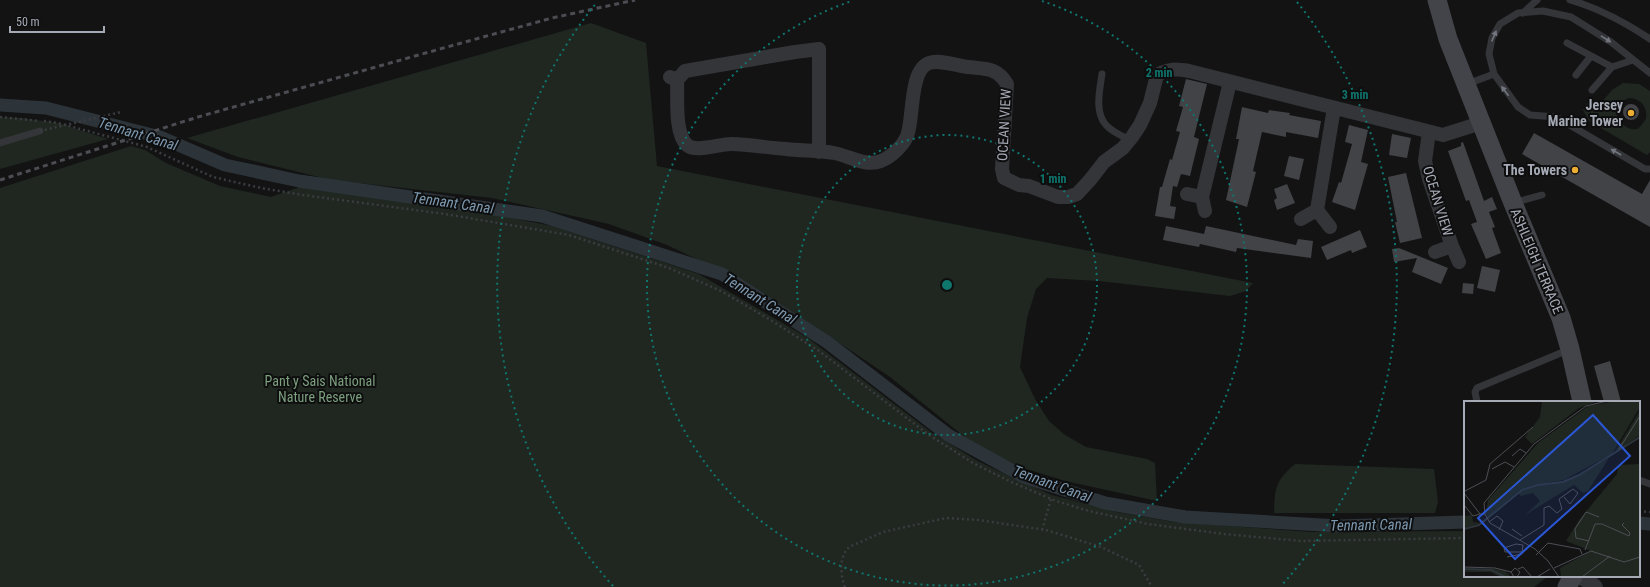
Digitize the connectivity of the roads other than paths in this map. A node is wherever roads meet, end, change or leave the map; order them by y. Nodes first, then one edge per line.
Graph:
1 (1437, 0) edge
2 (1537, 0) edge
3 (1570, 0) edge
4 (1522, 13) junction
5 (1650, 39) edge
6 (1567, 44) dead end
7 (1591, 56) junction
8 (1633, 60) junction
9 (1612, 67) junction
10 (1650, 73) edge
11 (1102, 74) dead end
12 (1494, 74) junction
13 (1576, 75) dead end
14 (1230, 82) junction
15 (1466, 85) junction
16 (1592, 90) dead end
17 (1334, 108) junction
18 (1481, 123) junction
19 (40, 131) road end
20 (1429, 132) junction
21 (1130, 140) junction
22 (0, 143) edge
23 (819, 152) junction
24 (1650, 169) edge
25 (1187, 194) dead end
26 (1542, 196) dead end
27 (1202, 197) junction
28 (1513, 203) junction
29 (1317, 210) junction
30 (1205, 211) dead end
31 (1301, 219) dead end
32 (1330, 228) dead end
33 (1452, 246) junction
34 (1435, 252) dead end
35 (1459, 262) dead end
36 (1570, 349) junction
37 (1477, 401) edge
38 (1582, 401) edge
39 (1640, 480) edge
40 (1650, 484) edge
41 (1572, 577) edge
42 (1578, 577) edge
43 (1567, 587) edge
44 (1596, 587) edge

1 - 15 main road, ASHLEIGH TERRACE
2 - 4 lane
3 - 5 lane
4 -> 8 lane
12 -> 4 lane
6 - 7 lane
7 - 9 lane
7 - 13 lane
8 - 9 lane
8 - 10 lane
9 - 16 lane
11 - 21 lane
12 - 15 lane
24 -> 12 lane
14 - 17 street, OCEAN VIEW
14 - 21 street, OCEAN VIEW
14 - 27 street
15 - 18 main road, ASHLEIGH TERRACE
17 - 20 street, OCEAN VIEW
17 - 29 street
18 - 20 street, OCEAN VIEW
18 - 28 main road, ASHLEIGH TERRACE
19 - 22 lane
20 - 33 street, OCEAN VIEW
21 - 23 street, OCEAN VIEW
23 - 23 street, OCEAN VIEW
25 - 27 street
26 - 28 lane
27 - 30 street
28 - 36 main road, ASHLEIGH TERRACE
29 - 31 street
29 - 32 street
33 - 34 street, OCEAN VIEW
33 - 35 street, OCEAN VIEW
36 - 37 lane
36 - 38 main road, ASHLEIGH TERRACE
39 - 40 lane
41 - 43 main road
42 - 44 street

